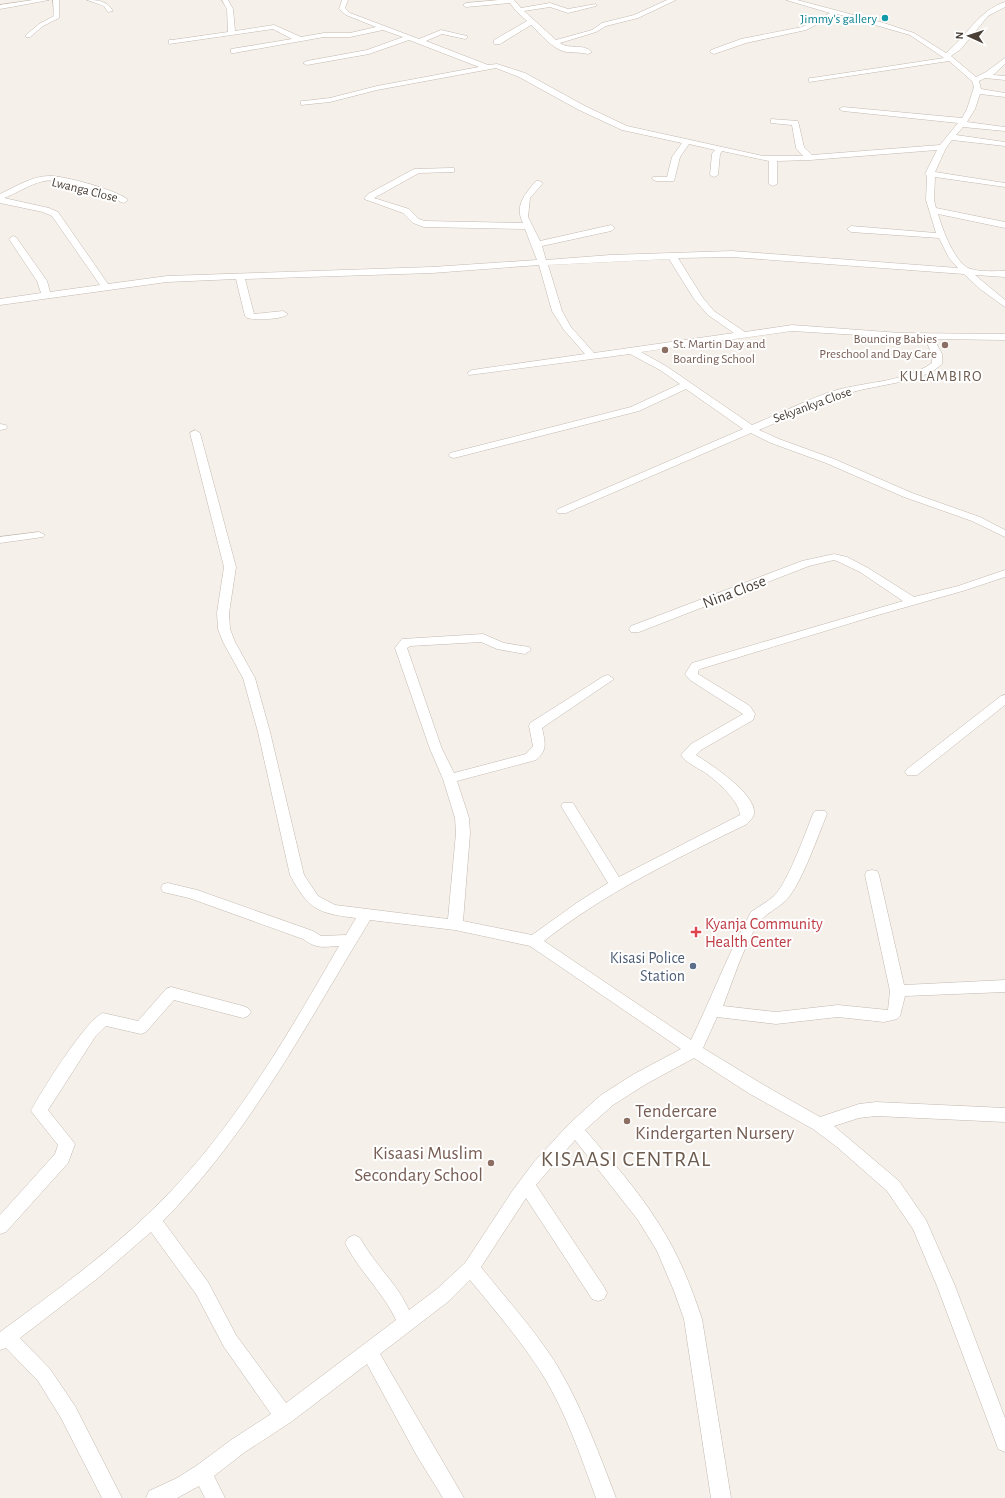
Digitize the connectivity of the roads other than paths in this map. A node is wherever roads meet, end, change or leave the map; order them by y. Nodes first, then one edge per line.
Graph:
1 (46, 0) edge
2 (56, 0) edge
3 (90, 0) edge
4 (225, 0) edge
5 (345, 0) edge
6 (511, 0) edge
7 (673, 0) edge
8 (789, 0) edge
9 (1005, 4) edge
10 (466, 5) dead end
11 (594, 6) dead end
12 (0, 7) edge
13 (518, 10) junction
14 (110, 11) dead end
15 (836, 12) junction
16 (531, 22) junction
17 (381, 28) junction
18 (232, 33) junction
19 (28, 36) dead end
20 (465, 37) dead end
21 (408, 38) junction
22 (299, 39) junction
23 (172, 42) dead end
24 (418, 42) junction
25 (497, 42) dead end
26 (554, 43) junction
27 (234, 51) dead end
28 (588, 52) dead end
29 (714, 52) dead end
30 (949, 58) junction
31 (1005, 60) edge
32 (307, 63) dead end
33 (486, 67) junction
34 (985, 76) junction
35 (1005, 78) edge
36 (812, 80) dead end
37 (975, 80) junction
38 (977, 92) junction
39 (1005, 94) edge
40 (304, 103) dead end
41 (843, 109) dead end
42 (774, 121) dead end
43 (963, 122) junction
44 (1005, 129) edge
45 (950, 137) junction
46 (686, 142) junction
47 (1005, 144) edge
48 (942, 147) junction
49 (720, 150) junction
50 (810, 158) junction
51 (773, 159) junction
52 (451, 170) dead end
53 (929, 174) junction
54 (714, 175) dead end
55 (656, 179) dead end
56 (539, 183) dead end
57 (773, 184) dead end
58 (1005, 185) edge
59 (0, 198) edge
60 (124, 200) dead end
61 (933, 210) junction
62 (1005, 225) edge
63 (528, 226) junction
64 (611, 228) dead end
65 (851, 229) dead end
66 (941, 236) junction
67 (13, 239) dead end
68 (537, 244) junction
69 (672, 256) junction
70 (543, 262) junction
71 (965, 271) junction
72 (1005, 274) edge
73 (240, 277) junction
74 (105, 286) junction
75 (46, 296) junction
76 (1, 303) edge
77 (1005, 304) edge
78 (283, 314) dead end
79 (743, 335) junction
80 (928, 336) junction
81 (1005, 337) edge
82 (630, 350) junction
83 (592, 356) junction
84 (472, 373) dead end
85 (686, 384) junction
86 (750, 429) junction
87 (195, 432) dead end
88 (454, 455) dead end
89 (562, 511) dead end
90 (1005, 534) edge
91 (39, 535) dead end
92 (0, 540) edge
93 (1005, 573) edge
94 (913, 602) junction
95 (635, 629) dead end
96 (525, 650) dead end
97 (608, 679) dead end
98 (1005, 699) edge
99 (912, 772) dead end
100 (450, 779) junction
101 (568, 806) dead end
102 (820, 814) dead end
103 (872, 875) dead end
104 (616, 884) junction
105 (168, 888) dead end
106 (365, 915) junction
107 (455, 925) junction
108 (350, 940) junction
109 (534, 941) junction
110 (1005, 986) edge
111 (898, 990) junction
112 (713, 1011) junction
113 (243, 1012) dead end
114 (694, 1050) junction
115 (1005, 1115) edge
116 (819, 1124) junction
117 (575, 1129) junction
118 (526, 1185) junction
119 (153, 1222) junction
120 (0, 1227) edge
121 (354, 1243) dead end
122 (470, 1268) junction
123 (598, 1293) dead end
124 (406, 1322) junction
125 (4, 1339) edge
126 (369, 1351) junction
127 (284, 1416) junction
128 (1005, 1443) edge
129 (203, 1474) junction
130 (112, 1498) edge
131 (156, 1498) edge
132 (215, 1498) edge
133 (454, 1498) edge
134 (606, 1498) edge
135 (721, 1498) edge

1 - 12 street
2 - 19 street
3 - 14 street
4 - 18 street
5 - 17 street
6 - 10 street
6 - 13 street
7 - 26 street
8 - 15 street
9 - 30 street
11 - 13 street
13 - 16 street
15 - 29 street
15 - 30 street
16 - 25 street
16 - 26 street
17 - 21 street
17 - 22 street
18 - 22 street
18 - 23 street
20 - 24 street
21 - 24 street
21 - 32 street
22 - 27 street
24 - 33 street
26 - 28 street
30 - 36 street
30 - 37 street
31 - 34 street
33 - 40 street
33 - 46 street
34 - 35 street
34 - 37 street
37 - 38 street
38 - 39 street
38 - 43 street
41 - 43 street
42 - 50 street
43 - 44 street
43 - 45 street
45 - 47 street
45 - 48 street
46 - 49 street
46 - 55 street
48 - 50 street
48 - 53 street
49 - 51 street
49 - 54 street
50 - 51 street
51 - 57 street
52 - 63 street
53 - 58 street
53 - 61 street
56 - 63 street
59 - 60 street, Lwanga Close
59 - 74 street
61 - 62 street
61 - 66 street
63 - 68 street
64 - 68 street
65 - 66 street
66 - 71 street
67 - 75 street
68 - 70 street
69 - 70 street
69 - 71 street
69 - 79 street
70 - 73 street
70 - 83 street
71 - 72 street
71 - 77 street
73 - 74 street
73 - 78 street
74 - 75 street
75 - 76 street
79 - 80 street
79 - 82 street
80 - 81 street
80 - 86 street, Sekyankya Close
82 - 83 street
82 - 85 street
83 - 84 street
85 - 86 street
85 - 88 street
86 - 89 street
86 - 90 street
87 - 106 street
91 - 92 street
93 - 94 street
94 - 95 street, Nina Close
94 - 104 street
96 - 100 street
97 - 100 street
98 - 99 street
100 - 107 street
101 - 104 street
102 - 112 street
103 - 111 street
104 - 109 street
105 - 108 street
106 - 107 street
106 - 108 street
107 - 109 street
108 - 119 street
109 - 114 street
110 - 111 street
111 - 112 street
112 - 114 street
113 - 120 street
114 - 116 street
114 - 117 street
115 - 116 street
116 - 128 street
117 - 118 street
117 - 135 street
118 - 122 street
118 - 123 street
119 - 125 street
119 - 127 street
121 - 124 street
122 - 124 street
122 - 134 street
124 - 126 street
125 - 130 street
126 - 127 street
126 - 133 street
127 - 129 street
129 - 131 street
129 - 132 street

